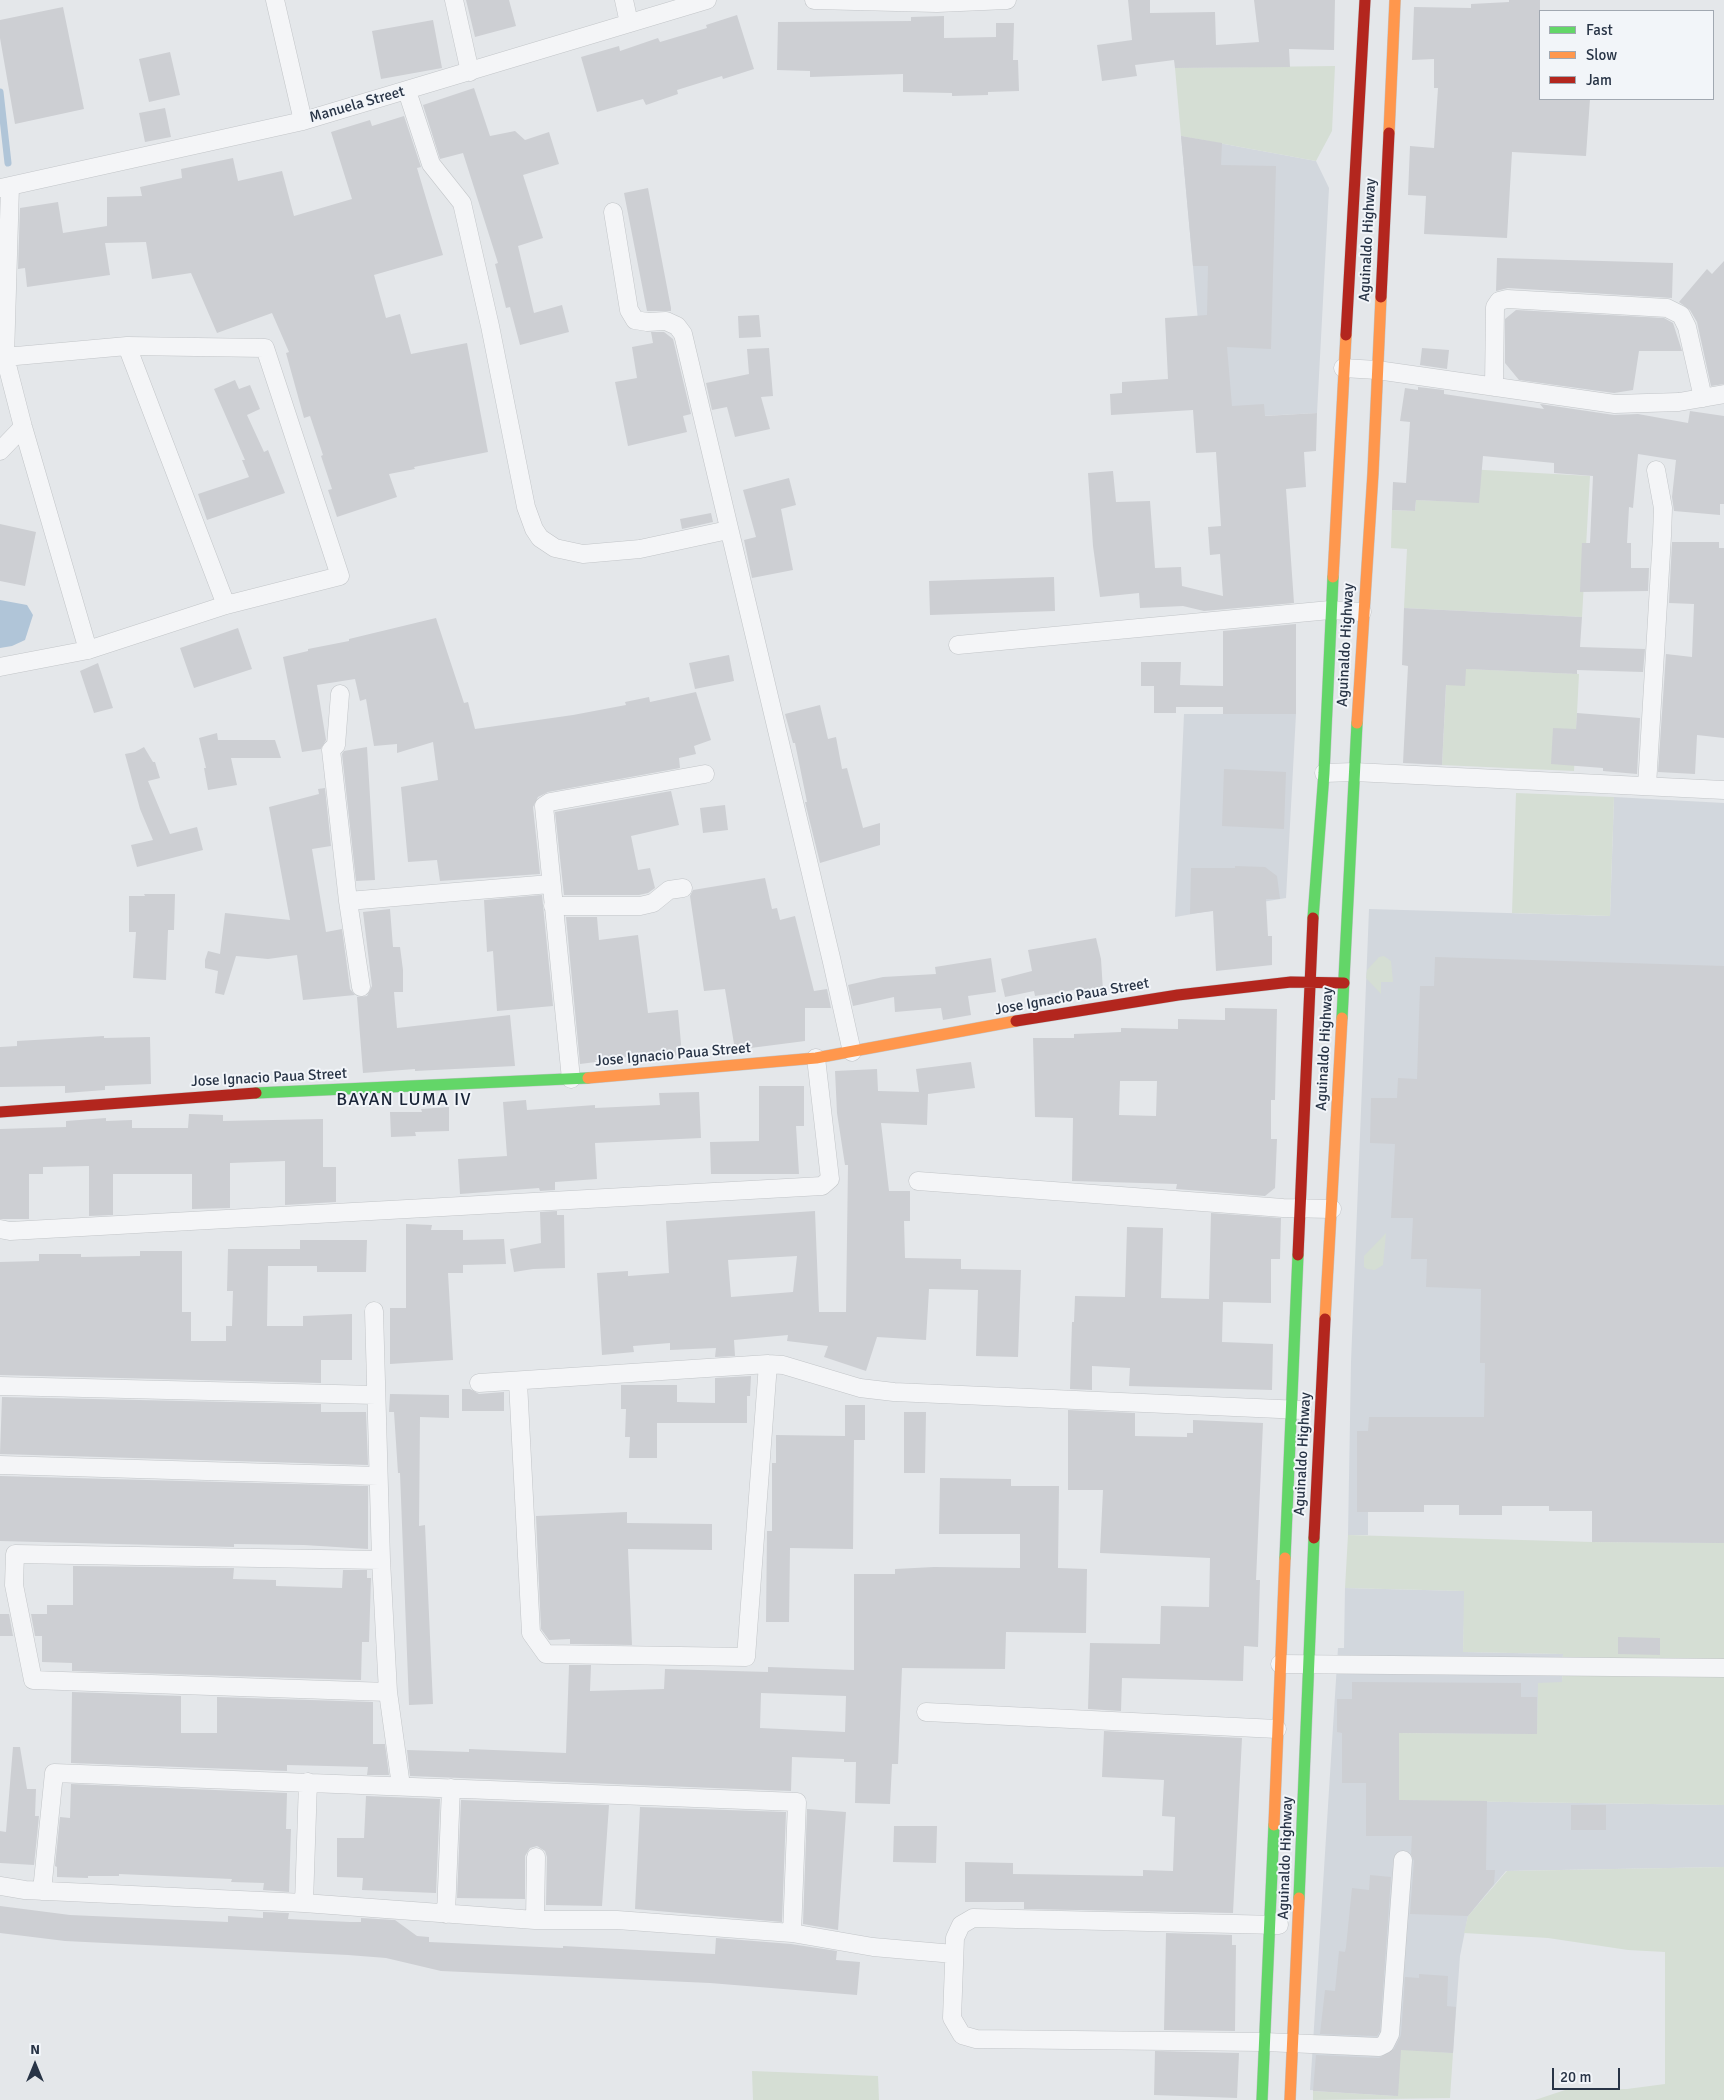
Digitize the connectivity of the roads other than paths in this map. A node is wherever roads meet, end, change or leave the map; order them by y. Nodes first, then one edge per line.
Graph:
1 (275, 0) edge
2 (454, 0) edge
3 (624, 0) edge
4 (707, 0) edge
5 (814, 0) edge
6 (1007, 0) edge
7 (1365, 0) edge
8 (1395, 0) edge
9 (937, 1) edge
10 (629, 23) junction
11 (470, 72) junction
12 (407, 90) junction
13 (303, 121) junction
14 (5, 187) edge
15 (613, 212) dead end
16 (127, 346) junction
17 (2, 357) edge
18 (1344, 368) junction
19 (1377, 370) junction
20 (1494, 387) junction
21 (1724, 394) edge
22 (1703, 398) junction
23 (23, 427) junction
24 (0, 451) edge
25 (1656, 470) dead end
26 (728, 530) junction
27 (226, 605) junction
28 (1330, 610) junction
29 (1362, 612) junction
30 (958, 645) dead end
31 (88, 650) junction
32 (0, 667) edge
33 (340, 694) dead end
34 (1354, 772) junction
35 (1324, 773) junction
36 (705, 774) dead end
37 (1647, 786) junction
38 (1724, 790) edge
39 (550, 884) junction
40 (683, 888) dead end
41 (348, 902) junction
42 (553, 906) junction
43 (1309, 982) junction
44 (1344, 983) junction
45 (361, 987) dead end
46 (852, 1052) junction
47 (816, 1058) junction
48 (571, 1079) junction
49 (0, 1112) edge
50 (918, 1181) dead end
51 (1302, 1208) junction
52 (1332, 1209) junction
53 (0, 1229) edge
54 (374, 1311) dead end
55 (768, 1364) junction
56 (518, 1382) junction
57 (479, 1383) dead end
58 (0, 1386) edge
59 (376, 1395) junction
60 (1292, 1409) junction
61 (1320, 1411) junction
62 (0, 1465) edge
63 (378, 1476) junction
64 (381, 1560) junction
65 (1280, 1664) junction
66 (1308, 1666) junction
67 (1724, 1668) edge
68 (388, 1692) junction
69 (926, 1712) dead end
70 (1277, 1729) junction
71 (308, 1782) junction
72 (401, 1786) junction
73 (451, 1788) junction
74 (536, 1857) dead end
75 (1403, 1860) dead end
76 (0, 1886) edge
77 (42, 1891) junction
78 (304, 1903) junction
79 (446, 1914) junction
80 (535, 1920) junction
81 (1270, 1925) junction
82 (1300, 1926) junction
83 (792, 1933) junction
84 (954, 1954) junction
85 (1265, 2042) junction
86 (1293, 2043) junction
87 (1262, 2100) edge
88 (1290, 2100) edge

1 - 13 street
2 - 11 street
3 - 10 street
4 - 10 street, Manuela Street
5 - 9 street
6 - 9 street
7 - 18 main road, Aguinaldo Highway
8 - 19 main road, Aguinaldo Highway
10 - 11 street, Manuela Street
11 - 12 street, Manuela Street
12 - 13 street, Manuela Street
12 - 26 street
13 - 14 street, Manuela Street
14 - 17 street
15 - 26 street
16 - 17 street
16 - 27 street
16 - 27 street
17 - 23 street
18 - 19 street
18 - 28 main road, Aguinaldo Highway
19 - 20 street
19 - 29 main road, Aguinaldo Highway
20 - 22 street
20 - 22 street
21 - 22 street
23 - 24 street
23 - 31 street
25 - 37 street
26 - 46 street
27 - 31 street
28 - 29 street
28 - 30 street
28 - 35 main road, Aguinaldo Highway
29 - 34 main road, Aguinaldo Highway
31 - 32 street
33 - 41 street
34 - 35 street
34 - 37 street
34 - 44 main road, Aguinaldo Highway
35 - 43 main road, Aguinaldo Highway
36 - 39 street
37 - 38 street
39 - 41 street
39 - 42 street
40 - 42 street
41 - 45 street
42 - 48 street
43 - 44 main road, Jose Ignacio Paua Street
43 - 46 main road, Jose Ignacio Paua Street
43 - 51 main road, Aguinaldo Highway
44 - 52 main road, Aguinaldo Highway
46 - 47 main road, Jose Ignacio Paua Street
47 - 48 main road, Jose Ignacio Paua Street
47 - 53 street
48 - 49 main road, Jose Ignacio Paua Street
50 - 51 street
51 - 52 street
51 - 60 main road, Aguinaldo Highway
52 - 61 main road, Aguinaldo Highway
54 - 59 street
55 - 56 street
55 - 56 street
55 - 60 street
56 - 57 street
58 - 59 street
59 - 63 street
60 - 61 street
60 - 65 main road, Aguinaldo Highway
61 - 66 main road, Aguinaldo Highway
62 - 63 street
63 - 64 street
64 - 68 street
64 - 68 street
65 - 66 street
65 - 70 main road, Aguinaldo Highway
66 - 67 street
66 - 82 main road, Aguinaldo Highway
68 - 72 street
69 - 70 street
70 - 81 main road, Aguinaldo Highway
71 - 72 street
71 - 77 street
71 - 78 street
72 - 73 street
73 - 79 street
73 - 83 street
74 - 80 street
75 - 86 street
76 - 77 street
77 - 78 street
78 - 79 street
79 - 80 street
80 - 83 street
81 - 82 street
81 - 84 street
81 - 85 main road, Aguinaldo Highway
82 - 86 main road, Aguinaldo Highway
83 - 84 street
84 - 85 street
85 - 86 street
85 - 87 main road, Aguinaldo Highway
86 - 88 main road, Aguinaldo Highway

